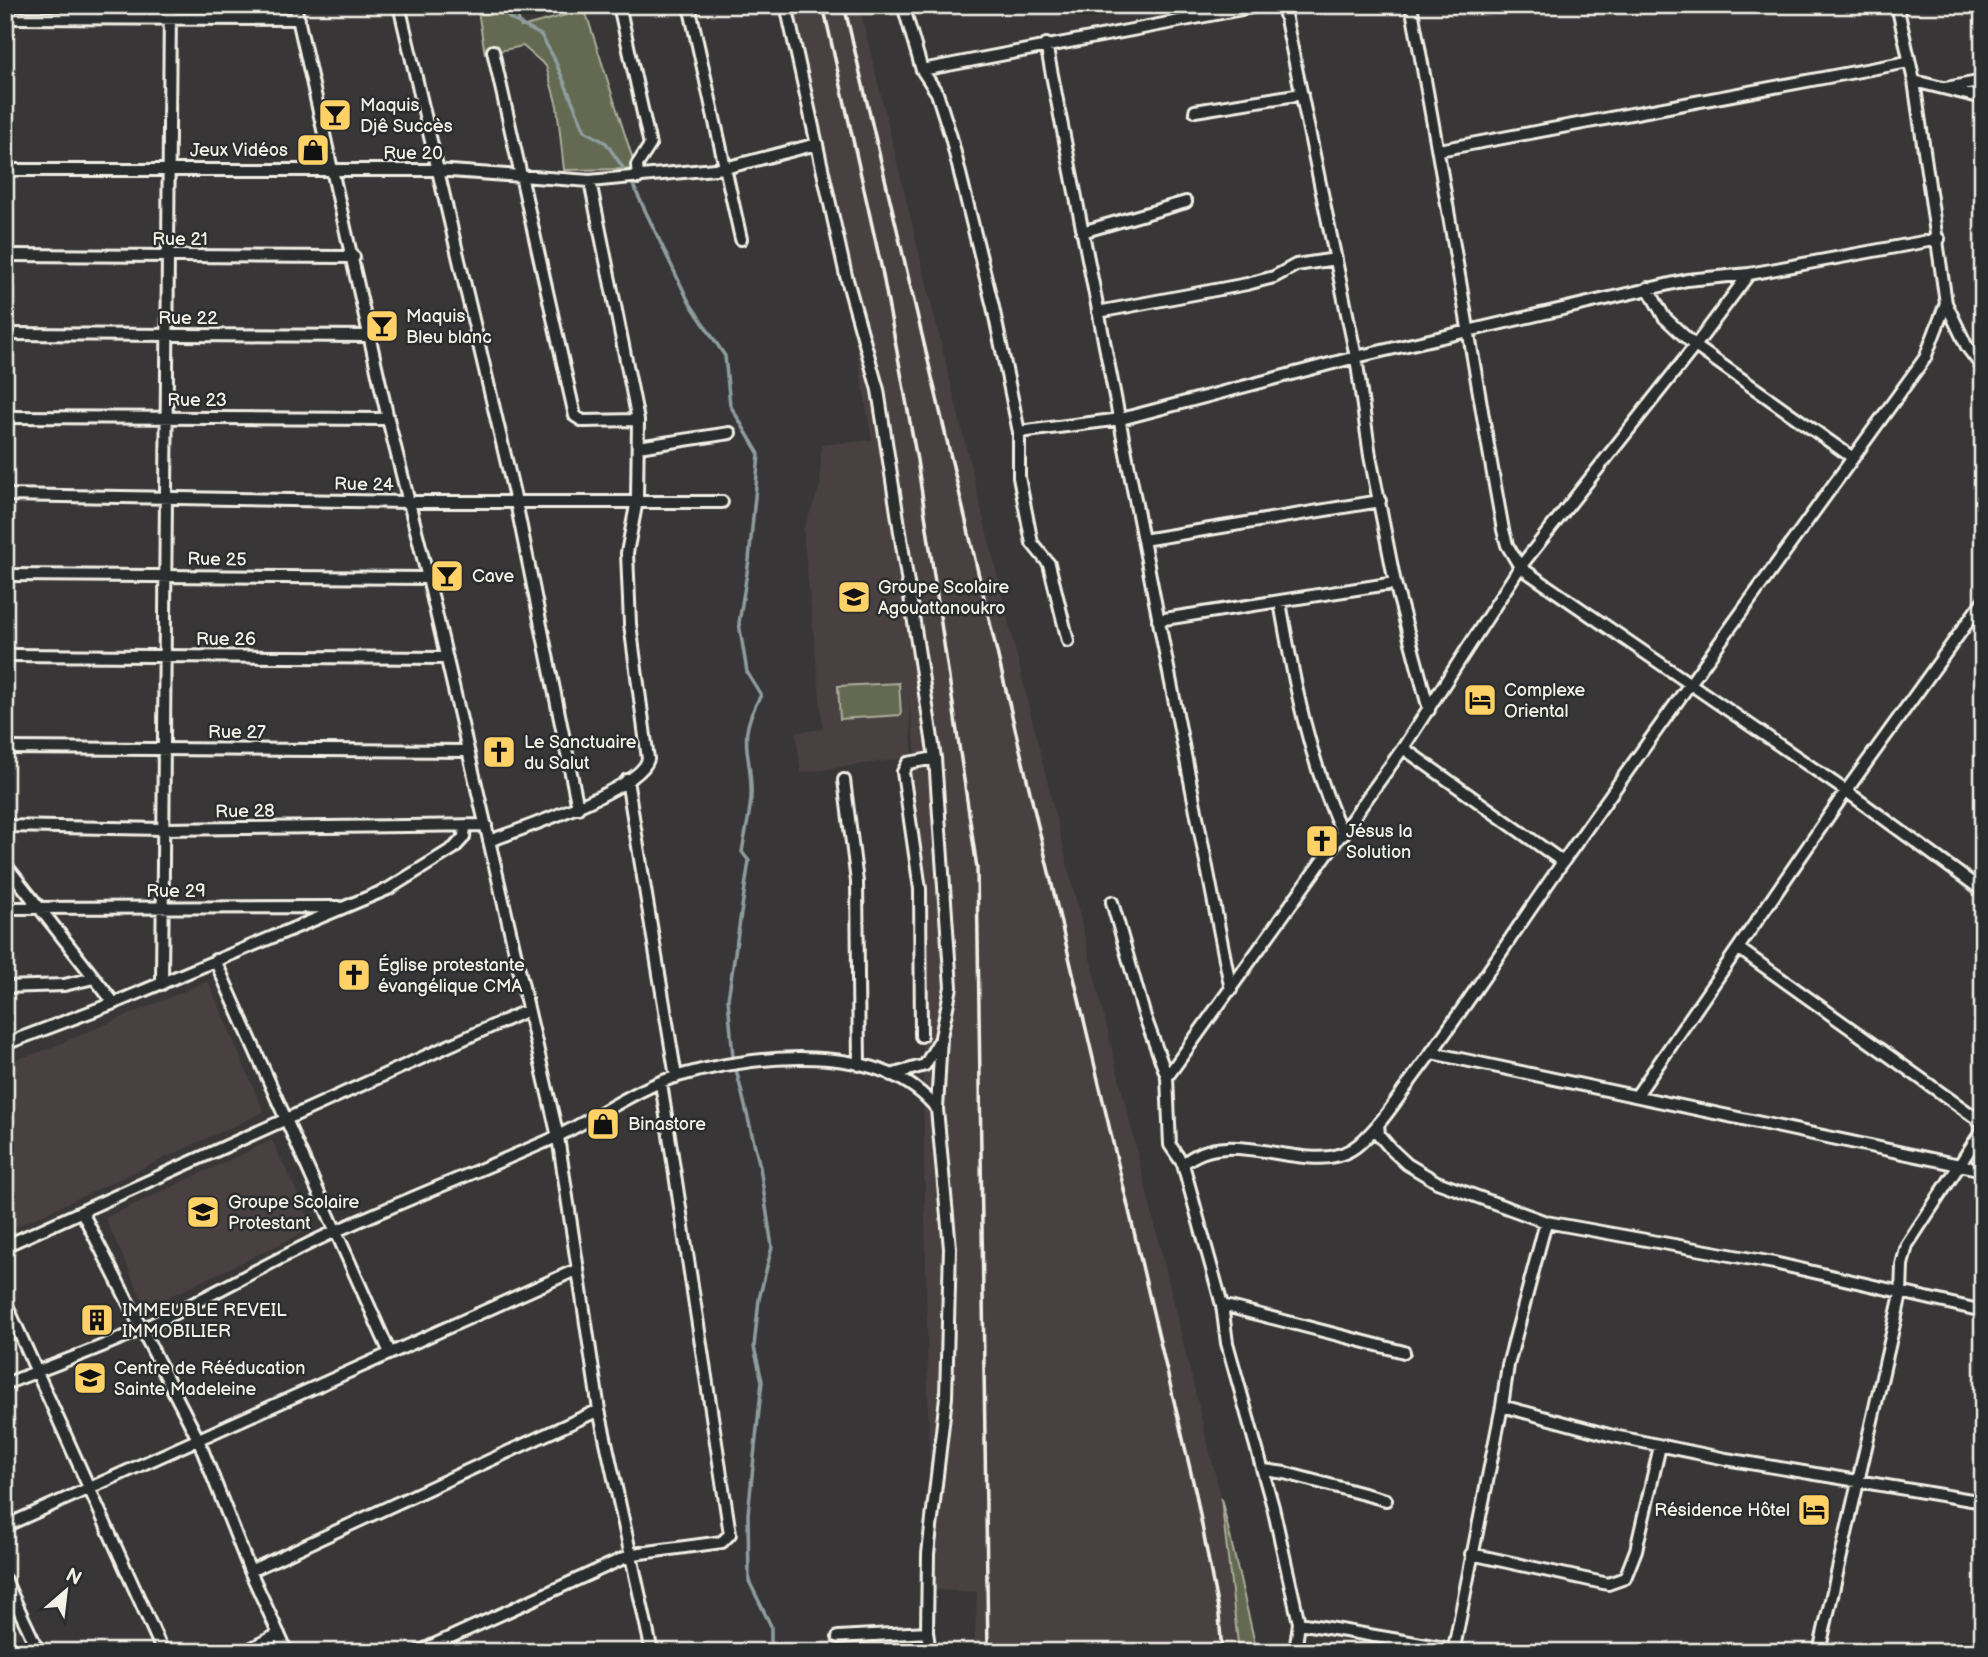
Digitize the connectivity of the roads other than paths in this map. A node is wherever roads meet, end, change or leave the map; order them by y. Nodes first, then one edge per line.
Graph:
1 (170, 5) edge
2 (295, 5) edge
3 (399, 5) edge
4 (619, 5) edge
5 (689, 5) edge
6 (786, 5) edge
7 (903, 5) edge
8 (1263, 5) edge
9 (1283, 5) edge
10 (1411, 5) edge
11 (1897, 5) edge
12 (5, 18) edge
13 (170, 19) junction
14 (299, 19) junction
15 (1046, 44) junction
16 (493, 51) dead end
17 (1908, 62) junction
18 (922, 69) junction
19 (1983, 80) edge
20 (1914, 81) junction
21 (1939, 89) junction
22 (1302, 94) junction
23 (1983, 98) edge
24 (1195, 111) dead end
25 (817, 144) junction
26 (1439, 150) junction
27 (725, 168) junction
28 (5, 170) edge
29 (436, 170) junction
30 (169, 171) junction
31 (334, 171) junction
32 (521, 178) junction
33 (638, 178) junction
34 (590, 181) junction
35 (1186, 202) dead end
36 (1082, 232) junction
37 (741, 239) dead end
38 (1938, 239) junction
39 (5, 255) edge
40 (168, 256) junction
41 (354, 257) junction
42 (1336, 259) junction
43 (1749, 274) junction
44 (1648, 288) junction
45 (1946, 303) junction
46 (1098, 312) junction
47 (1467, 330) junction
48 (5, 334) edge
49 (167, 335) junction
50 (370, 336) junction
51 (1695, 346) junction
52 (1356, 357) junction
53 (1983, 368) edge
54 (5, 417) edge
55 (167, 418) junction
56 (388, 419) junction
57 (1121, 419) junction
58 (638, 420) junction
59 (1018, 432) junction
60 (730, 433) dead end
61 (638, 447) junction
62 (1853, 458) junction
63 (5, 495) edge
64 (166, 496) junction
65 (637, 500) junction
66 (1380, 501) junction
67 (408, 502) junction
68 (516, 502) junction
69 (722, 502) dead end
70 (1143, 540) junction
71 (1520, 567) junction
72 (5, 575) edge
73 (165, 576) junction
74 (428, 578) junction
75 (1395, 583) junction
76 (1280, 601) junction
77 (1983, 601) edge
78 (1158, 620) junction
79 (1068, 641) dead end
80 (5, 655) edge
81 (165, 656) junction
82 (447, 659) junction
83 (1689, 684) junction
84 (1429, 710) junction
85 (5, 748) edge
86 (1403, 748) junction
87 (164, 749) junction
88 (468, 751) junction
89 (935, 758) junction
90 (627, 780) junction
91 (844, 780) dead end
92 (1846, 791) junction
93 (578, 808) junction
94 (486, 825) junction
95 (5, 826) edge
96 (466, 826) junction
97 (163, 829) junction
98 (1343, 835) junction
99 (489, 841) junction
100 (1563, 862) junction
101 (5, 863) edge
102 (1983, 891) edge
103 (1112, 902) dead end
104 (346, 906) junction
105 (5, 908) edge
106 (163, 908) junction
107 (40, 909) junction
108 (1738, 948) junction
109 (215, 960) junction
110 (94, 978) junction
111 (162, 984) junction
112 (5, 987) edge
113 (1231, 990) junction
114 (114, 1003) junction
115 (528, 1010) junction
116 (921, 1036) dead end
117 (941, 1037) junction
118 (5, 1044) edge
119 (1432, 1053) junction
120 (859, 1065) junction
121 (890, 1075) junction
122 (676, 1077) junction
123 (1167, 1077) junction
124 (661, 1083) junction
125 (1637, 1095) junction
126 (937, 1109) junction
127 (286, 1121) junction
128 (1378, 1124) junction
129 (1983, 1126) edge
130 (558, 1137) junction
131 (1183, 1164) junction
132 (1958, 1165) junction
133 (1983, 1170) edge
134 (82, 1212) junction
135 (1546, 1222) junction
136 (334, 1232) junction
137 (5, 1246) edge
138 (578, 1269) junction
139 (1901, 1294) junction
140 (5, 1301) edge
141 (1222, 1306) junction
142 (1983, 1311) edge
143 (141, 1329) junction
144 (1404, 1352) dead end
145 (390, 1353) junction
146 (37, 1371) junction
147 (5, 1384) edge
148 (1502, 1406) junction
149 (599, 1410) junction
150 (198, 1438) junction
151 (1660, 1446) junction
152 (1264, 1470) junction
153 (1858, 1479) junction
154 (87, 1489) junction
155 (1387, 1500) dead end
156 (1983, 1502) edge
157 (5, 1526) edge
158 (633, 1555) junction
159 (1471, 1555) junction
160 (250, 1571) junction
161 (5, 1580) edge
162 (1299, 1623) junction
163 (927, 1632) junction
164 (279, 1633) junction
165 (838, 1637) dead end
166 (1454, 1648) junction
167 (39, 1652) edge
168 (163, 1652) edge
169 (244, 1652) edge
170 (288, 1652) edge
171 (418, 1652) edge
172 (652, 1652) edge
173 (930, 1652) edge
174 (1295, 1652) edge
175 (1468, 1652) edge
176 (1819, 1652) edge

1 - 13 street
2 - 14 street
3 - 29 street
4 - 33 street
5 - 27 street
6 - 25 street
7 - 18 street
8 - 15 street
9 - 22 street
10 - 26 street
11 - 17 street
12 - 13 street
13 - 14 street
13 - 30 street
14 - 31 street
15 - 18 street
15 - 36 street
16 - 32 street
17 - 20 street
17 - 26 street
18 - 59 street
19 - 21 street
20 - 21 street
20 - 38 street
21 - 23 street
22 - 24 street
22 - 42 street
25 - 27 street, Rue 20
25 - 89 street
26 - 47 street
27 - 33 street, Rue 20
27 - 37 street
28 - 30 street, Rue 20
29 - 31 street, Rue 20
29 - 32 street, Rue 20
29 - 68 street
30 - 31 street, Rue 20
30 - 40 street
31 - 41 street
32 - 34 street, Rue 20
32 - 58 street
33 - 34 street, Rue 20
34 - 58 street
35 - 36 street
36 - 46 street
38 - 43 street
38 - 45 street
39 - 40 street, Rue 21
40 - 41 street, Rue 21
40 - 49 street
41 - 50 street
42 - 46 street
42 - 52 street
43 - 44 street
43 - 51 street
44 - 47 street
44 - 51 street
45 - 53 street
45 - 62 street
46 - 57 street
47 - 52 street
47 - 71 street
48 - 49 street, Rue 22
49 - 50 street, Rue 22
49 - 55 street
50 - 56 street
51 - 62 street
51 - 71 street
52 - 57 street
52 - 66 street
54 - 55 street, Rue 23
55 - 56 street, Rue 23
55 - 64 street
56 - 67 street
57 - 59 street
57 - 70 street
58 - 61 street
59 - 79 street
60 - 61 street
61 - 65 street
62 - 83 street
63 - 64 street, Rue 24
64 - 67 street, Rue 24
64 - 73 street
65 - 68 street, Rue 24
65 - 69 street, Rue 24
65 - 90 street
66 - 70 street
66 - 75 street
67 - 68 street, Rue 24
67 - 74 street
68 - 93 street
70 - 78 street
71 - 83 street
71 - 84 street
72 - 73 street, Rue 25
73 - 74 street, Rue 25
73 - 81 street
74 - 82 street
75 - 76 street
75 - 84 street
76 - 78 street
76 - 98 street
77 - 92 street
78 - 113 street
80 - 81 street, Rue 26
81 - 82 street, Rue 26
81 - 87 street
82 - 88 street
83 - 92 street
83 - 100 street
84 - 86 street
85 - 87 street, Rue 27
86 - 98 street
86 - 100 street
87 - 88 street, Rue 27
87 - 97 street
88 - 94 street
89 - 116 street
89 - 117 street
90 - 93 street
90 - 122 street
91 - 120 street
92 - 102 street
92 - 108 street
93 - 99 street
94 - 96 street, Rue 28
94 - 99 street
95 - 97 street, Rue 28
96 - 97 street, Rue 28
96 - 104 street
97 - 106 street
98 - 113 street
99 - 115 street
100 - 119 street
101 - 107 street
103 - 123 street
104 - 106 street, Rue 29
104 - 109 street
105 - 107 street, Rue 29
106 - 107 street, Rue 29
106 - 111 street
107 - 110 street
108 - 125 street
108 - 129 street
109 - 111 street
109 - 127 street
110 - 112 street
110 - 114 street
111 - 114 street
113 - 123 street
114 - 118 street
115 - 127 street
115 - 130 street
117 - 121 street
117 - 126 street
119 - 125 street
119 - 128 street
120 - 121 street
120 - 122 street
121 - 126 street
122 - 124 street
123 - 131 street
124 - 130 street
124 - 158 street
125 - 132 street
126 - 163 street
127 - 134 street
127 - 136 street
128 - 131 street
128 - 135 street
129 - 132 street
130 - 136 street
130 - 138 street
131 - 141 street
132 - 133 street
132 - 139 street
134 - 137 street
134 - 143 street
135 - 139 street
135 - 148 street
136 - 143 street
136 - 145 street
138 - 145 street
138 - 149 street
139 - 142 street
139 - 153 street
140 - 146 street
141 - 144 street
141 - 152 street
143 - 146 street
143 - 150 street
145 - 150 street
146 - 147 street
146 - 154 street
148 - 151 street
148 - 159 street
149 - 158 street
149 - 160 street
150 - 154 street
150 - 160 street
151 - 153 street
151 - 159 street
152 - 155 street
152 - 162 street
153 - 156 street
153 - 176 street
154 - 157 street
154 - 168 street
158 - 171 street
158 - 172 street
159 - 166 street
160 - 164 street
161 - 167 street
162 - 166 street
162 - 174 street
163 - 165 street
163 - 173 street
164 - 169 street
164 - 170 street
166 - 175 street

